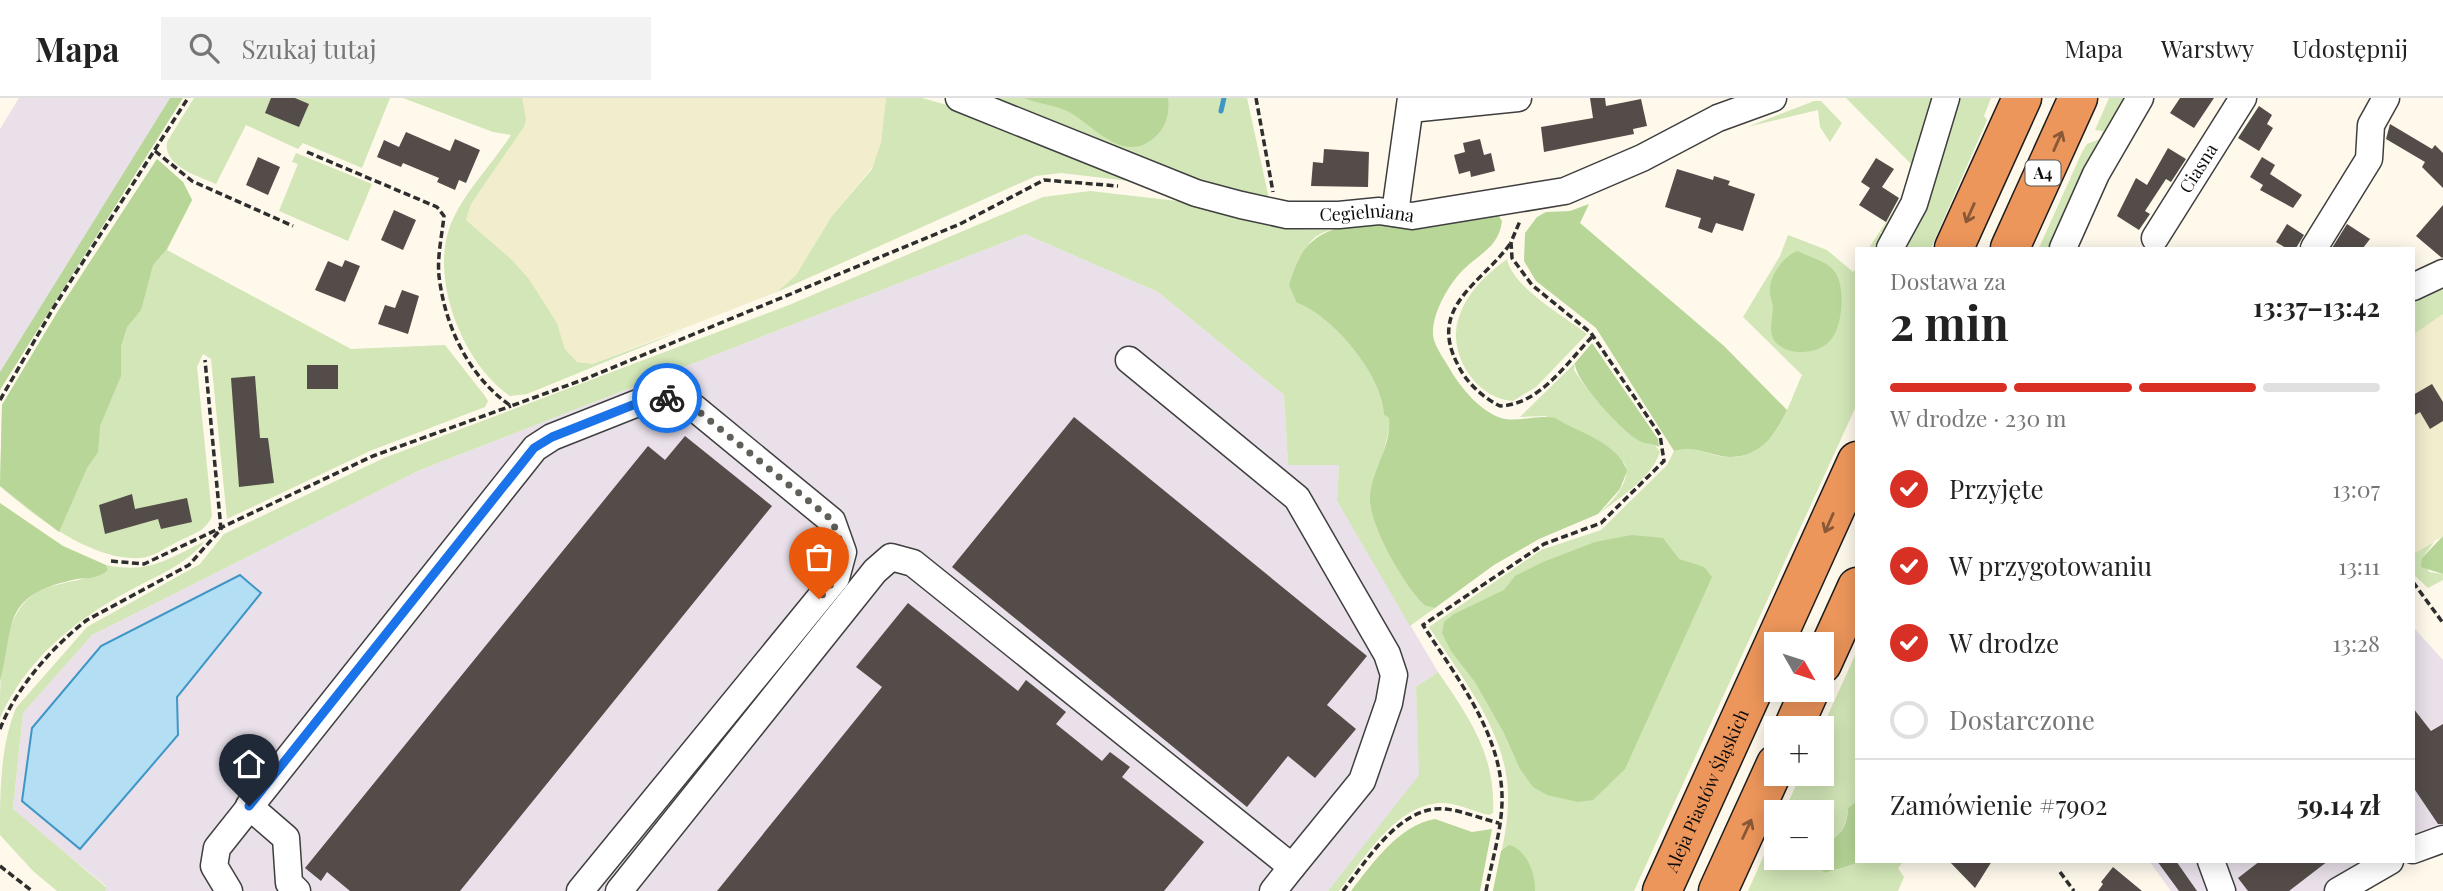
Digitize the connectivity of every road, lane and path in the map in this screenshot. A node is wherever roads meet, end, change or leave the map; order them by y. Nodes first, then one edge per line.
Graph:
1 (188, 98) edge
2 (959, 98) edge
3 (1256, 98) edge
4 (1518, 98) edge
5 (1773, 98) edge
6 (1946, 98) edge
7 (2022, 98) edge
8 (2078, 98) edge
9 (2140, 98) edge
10 (2243, 98) edge
11 (2386, 98) edge
12 (1410, 104) edge
13 (1723, 106) edge
14 (155, 152) junction
15 (307, 152) dead end
16 (1127, 187) dead end
17 (1536, 195) junction
18 (1277, 213) junction
19 (1395, 214) junction
20 (293, 226) dead end
21 (2155, 238) dead end
22 (1511, 242) junction
23 (1891, 247) edge
24 (1954, 247) edge
25 (2010, 247) edge
26 (2063, 247) edge
27 (2315, 247) edge
28 (2443, 273) edge
29 (2415, 286) edge
30 (1593, 336) junction
31 (205, 360) dead end
32 (1129, 360) dead end
33 (0, 400) edge
34 (511, 406) junction
35 (1855, 465) edge
36 (221, 529) junction
37 (111, 561) dead end
38 (2415, 585) edge
39 (1855, 591) edge
40 (2443, 623) edge
41 (1834, 638) edge
42 (0, 729) edge
43 (1766, 786) edge
44 (249, 806) junction
45 (1499, 823) junction
46 (2443, 839) edge
47 (2415, 849) edge
48 (2212, 863) edge
49 (2387, 863) edge
50 (0, 866) edge
51 (1292, 867) junction
52 (2060, 872) dead end
53 (32, 891) edge
54 (229, 891) edge
55 (297, 891) edge
56 (580, 891) edge
57 (619, 891) edge
58 (1273, 891) edge
59 (1343, 891) edge
60 (1486, 891) edge
61 (1662, 891) edge
62 (1718, 891) edge
63 (2074, 891) edge
64 (2222, 891) edge
65 (2338, 891) edge

1 - 14 path
2 - 18 street, Cegielniana
3 - 18 path
4 - 12 street
5 - 13 street, Cegielniana
6 - 23 street
7 -> 24 highway
25 -> 8 highway, A4
9 - 26 street
10 - 21 street, Ciasna
11 - 27 street
12 - 19 street
13 - 17 street, Cegielniana
14 - 20 path
14 - 33 path
15 - 34 path
16 - 34 path
17 - 19 street, Cegielniana
17 - 22 path
18 - 19 street, Cegielniana
22 - 30 path
22 - 30 path
28 - 29 street
30 - 45 path
31 - 36 path
32 - 51 street
34 - 36 path
35 -> 61 highway, Aleja Piastów Śląskich
36 - 37 path
36 - 42 path
38 - 40 path
39 - 41 highway
62 -> 43 highway
44 - 54 street
44 - 55 street
44 - 56 street
45 - 59 path
45 - 60 path
46 - 47 street
48 - 64 street
49 - 65 street
50 - 53 path
51 - 57 street
51 - 58 street
52 - 63 path

